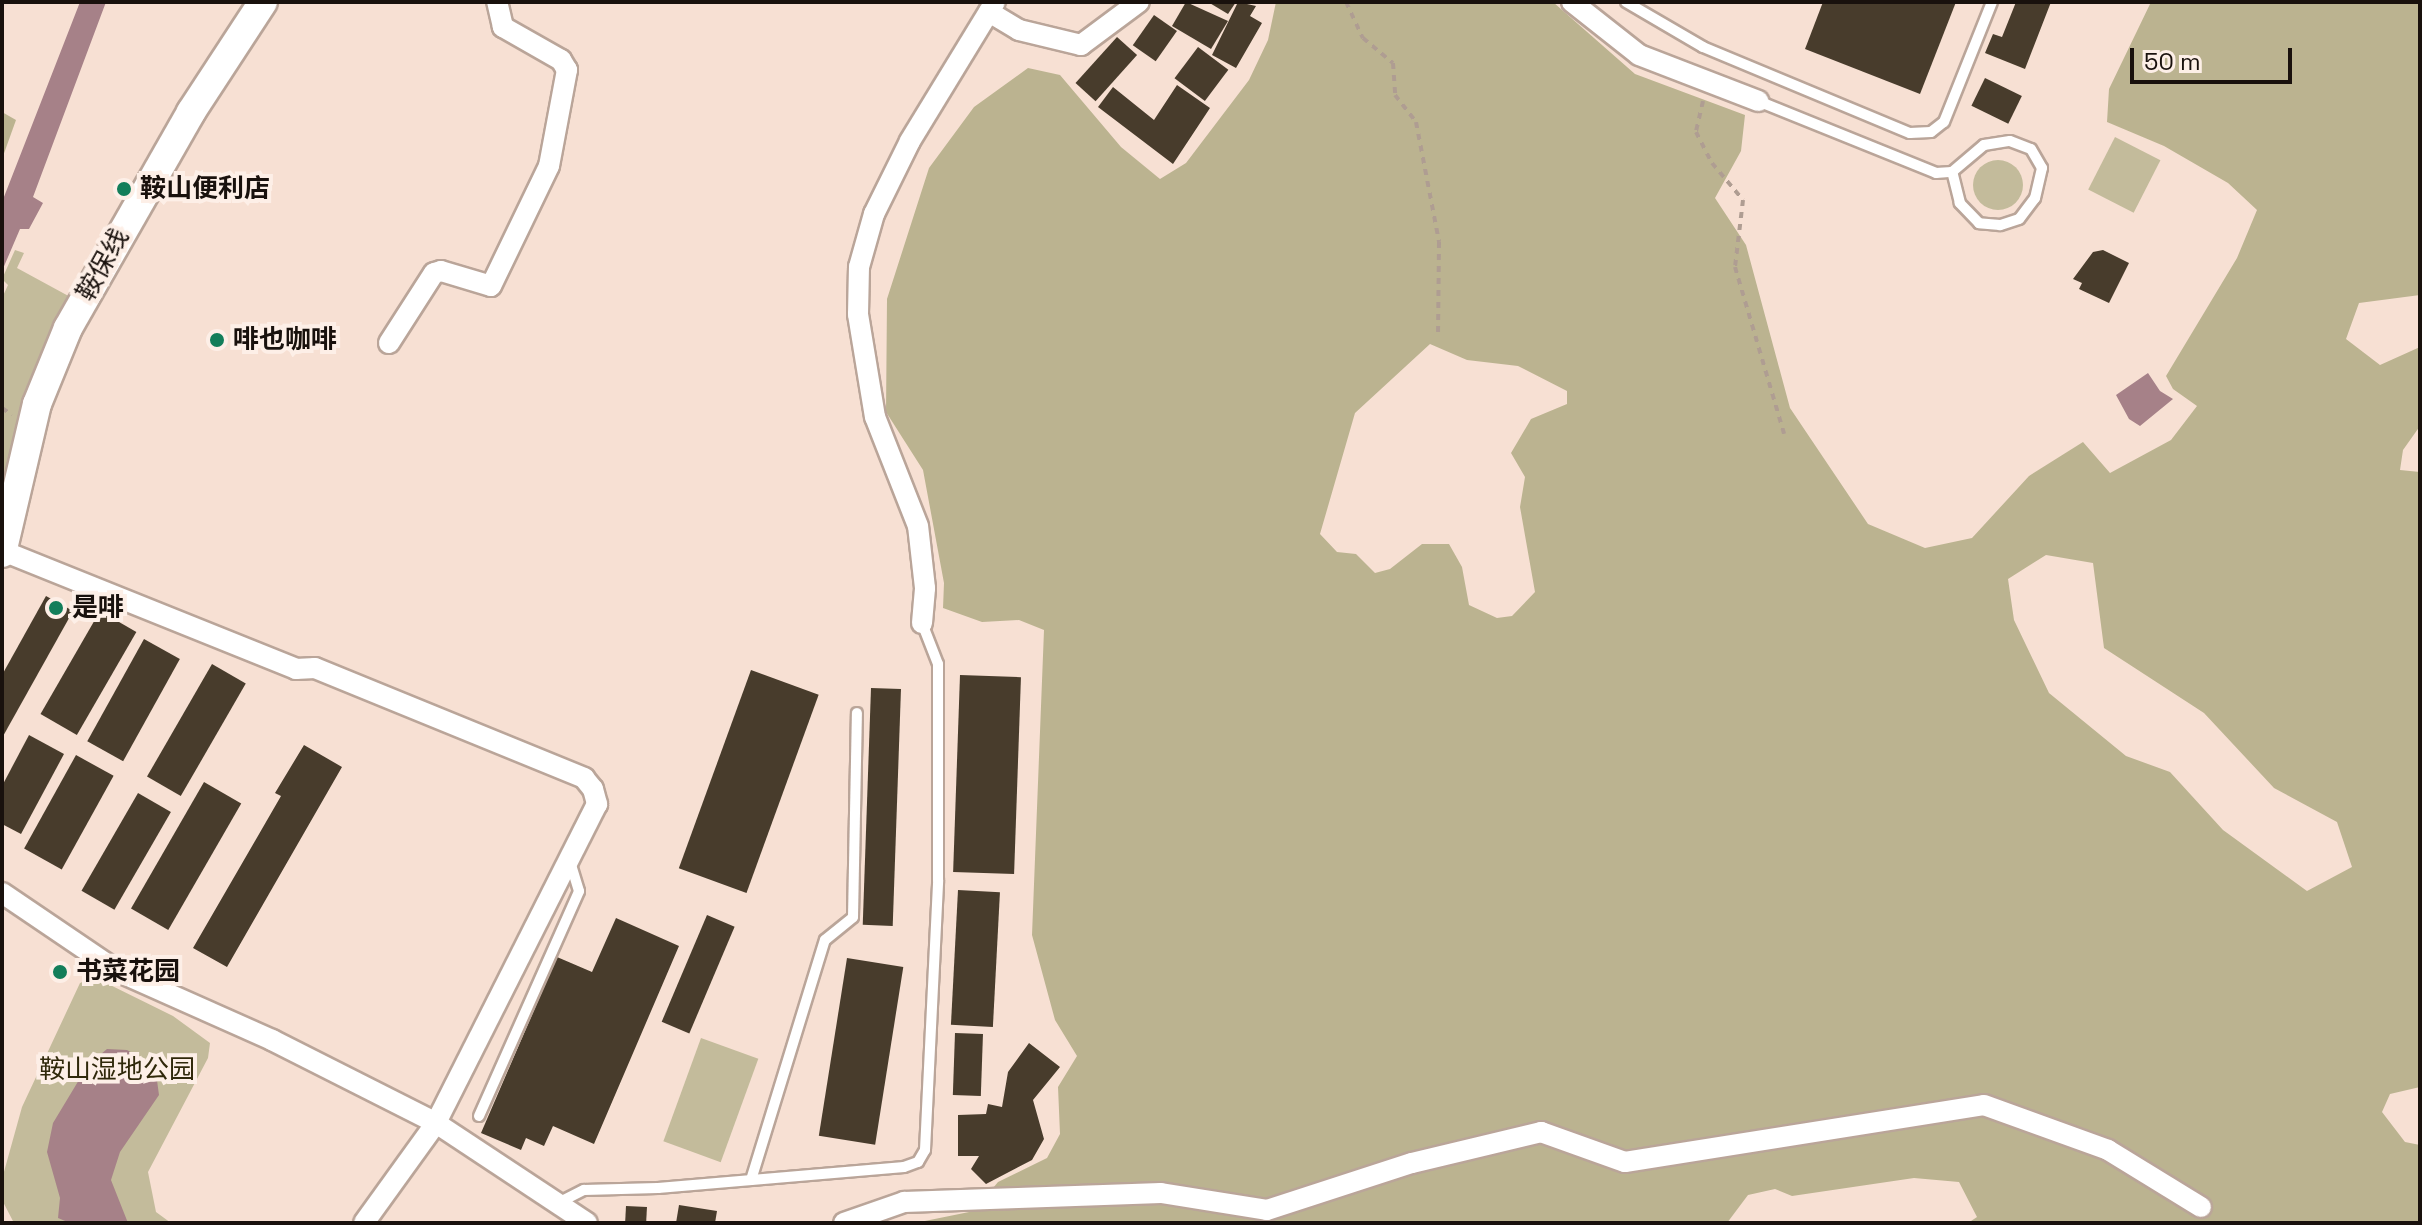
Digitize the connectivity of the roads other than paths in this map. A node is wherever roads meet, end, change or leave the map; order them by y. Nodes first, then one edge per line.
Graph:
1 (263, 2) edge
2 (497, 2) edge
3 (1139, 2) edge
4 (1572, 2) edge
5 (1626, 2) edge
6 (1992, 2) edge
7 (992, 7) edge
8 (1758, 101) joint
9 (1952, 172) junction
10 (389, 343) dead end
11 (2, 552) edge
12 (922, 623) joint
13 (857, 713) dead end
14 (568, 857) junction
15 (2, 893) edge
16 (479, 1116) dead end
17 (436, 1123) junction
18 (751, 1180) junction
19 (560, 1202) junction
20 (2201, 1207) dead end
21 (364, 1223) edge
22 (587, 1223) edge
23 (844, 1223) edge

1 - 11 main road, 鞍保线
2 - 10 street
3 - 7 street
4 - 8 street
5 - 6 lane
7 - 12 street
8 - 9 lane
9 - 9 lane
11 - 14 street
12 - 18 lane
13 - 18 lane
14 - 16 lane
14 - 17 street
15 - 17 street
17 - 19 street
17 - 21 street
18 - 19 lane
19 - 22 street
20 - 23 street

